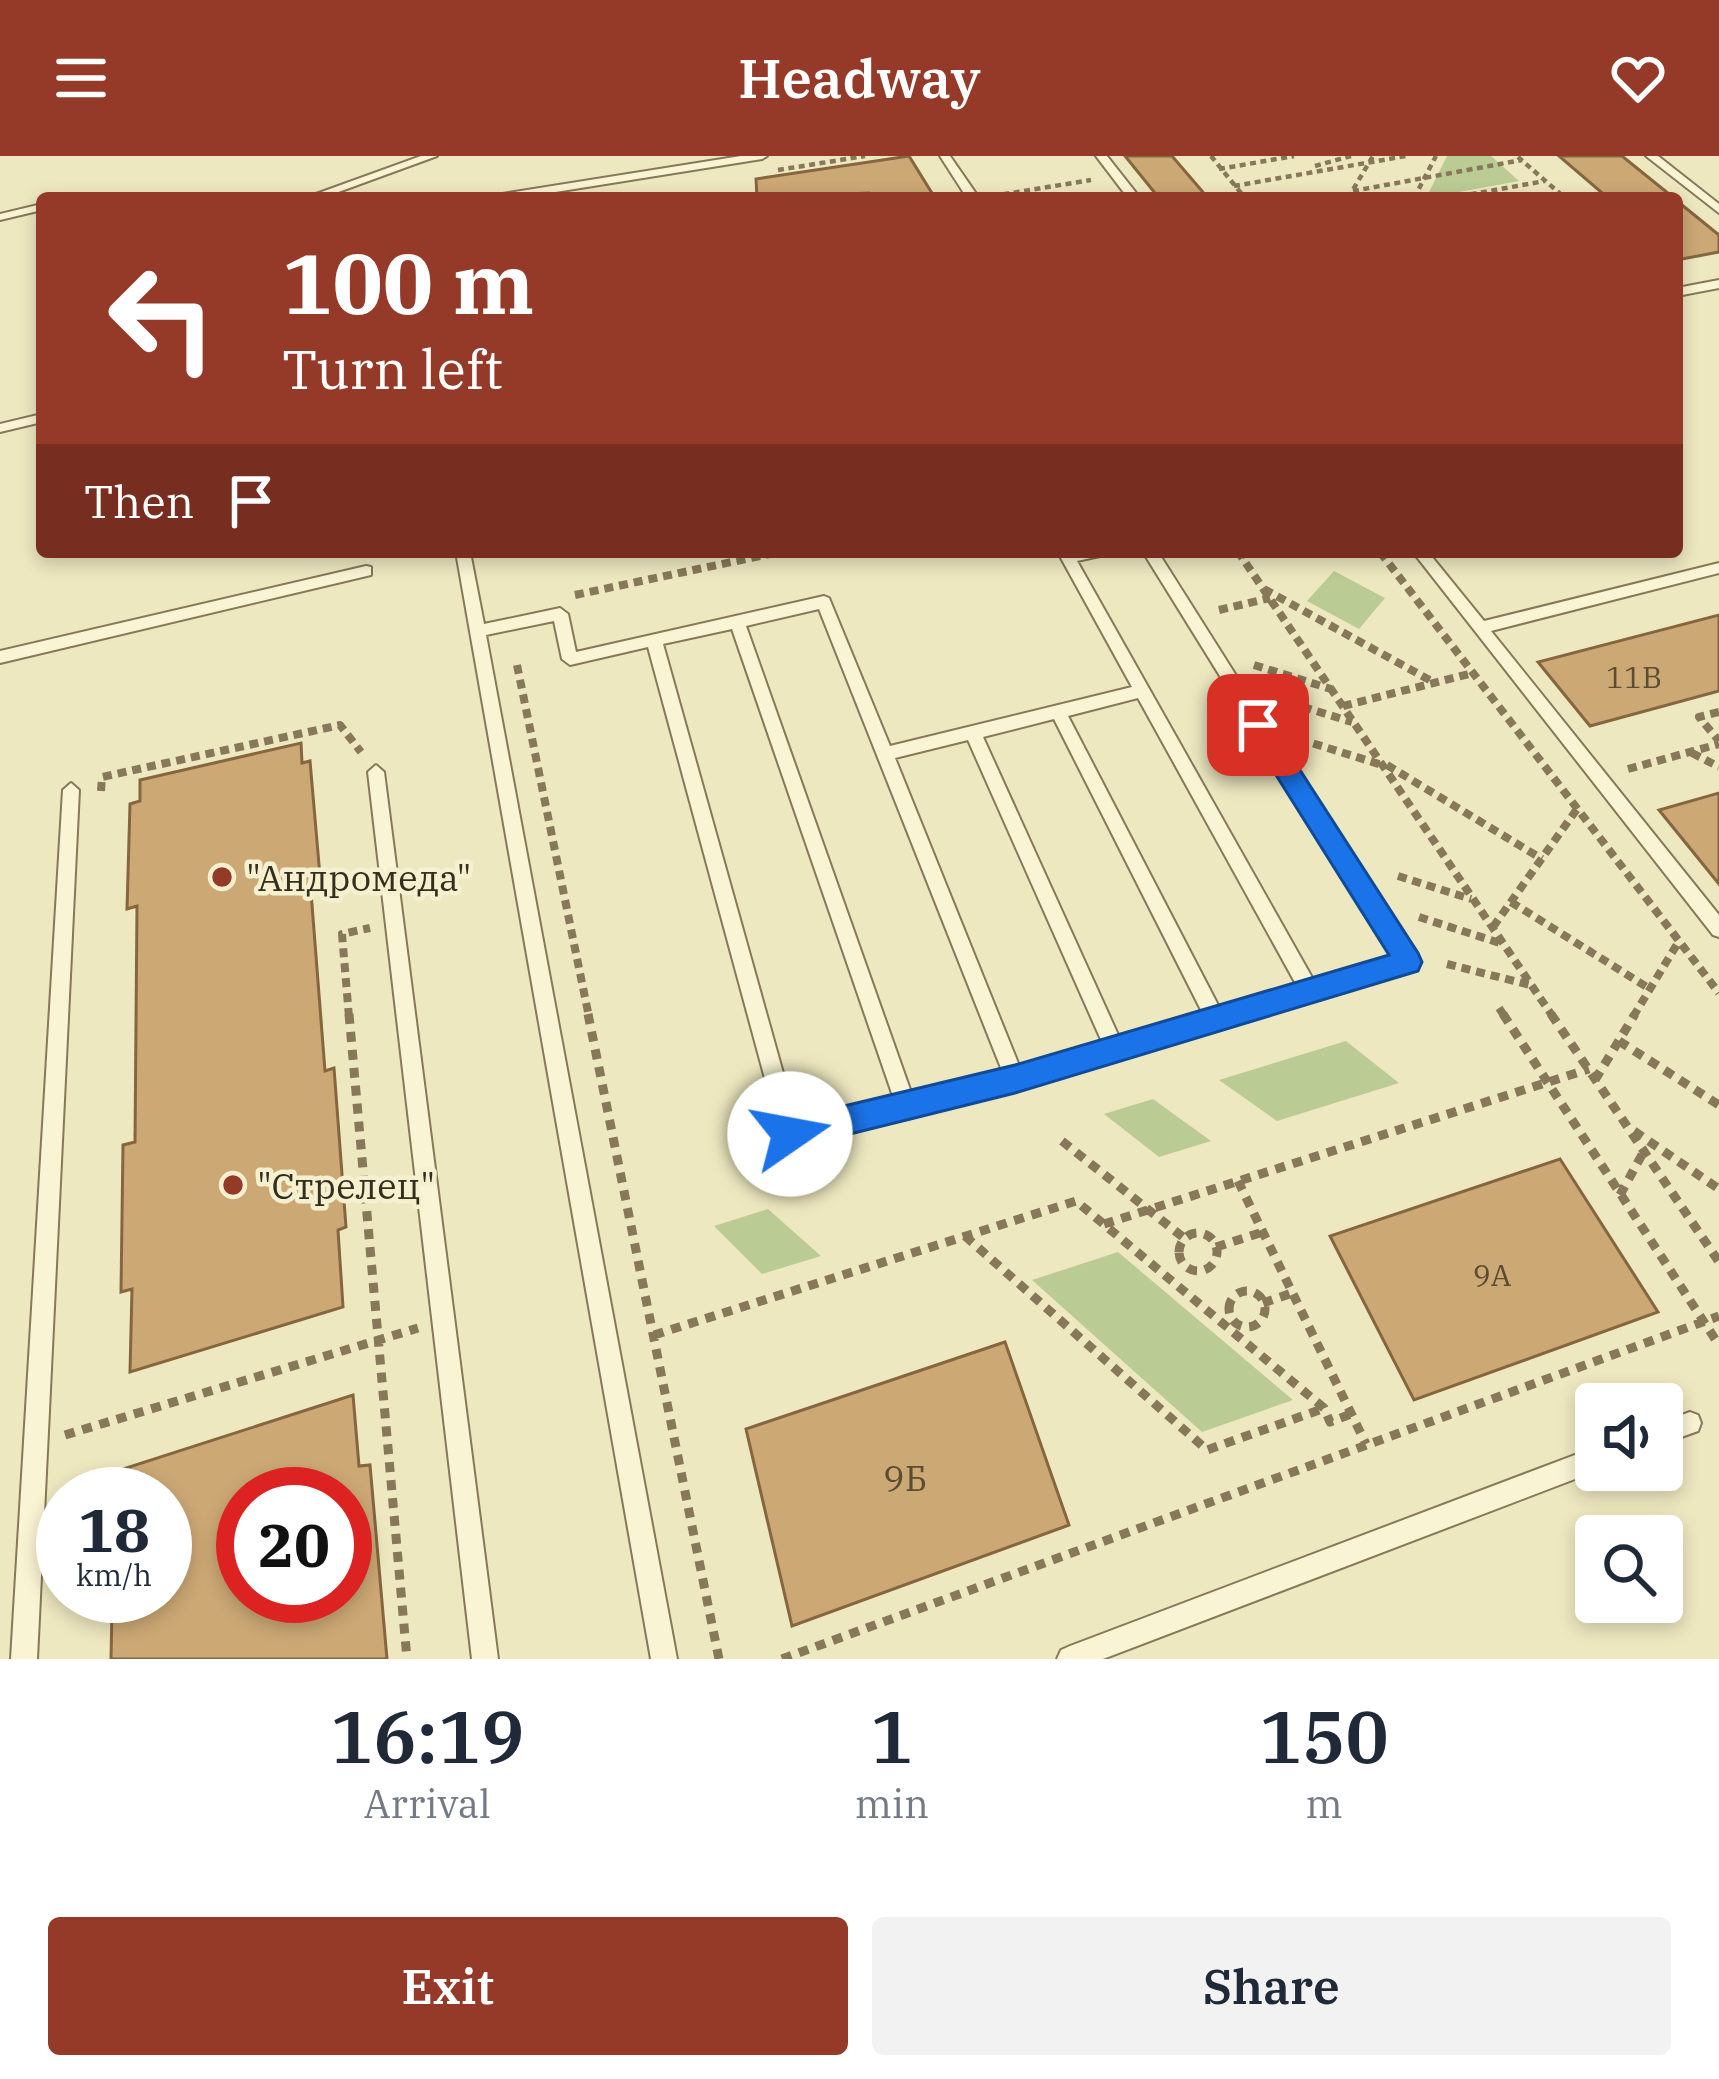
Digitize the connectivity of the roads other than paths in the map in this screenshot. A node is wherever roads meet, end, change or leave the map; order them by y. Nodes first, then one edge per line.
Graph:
1 (432, 156) edge
2 (762, 156) edge
3 (945, 156) edge
4 (1101, 156) edge
5 (1651, 156) edge
6 (328, 192) edge
7 (534, 192) edge
8 (972, 192) edge
9 (1129, 192) edge
10 (36, 208) edge
11 (1719, 210) edge
12 (0, 217) edge
13 (1719, 284) edge
14 (1683, 291) edge
15 (36, 419) edge
16 (0, 428) edge
17 (465, 558) edge
18 (1068, 558) edge
19 (1154, 558) edge
20 (1425, 558) edge
21 (1719, 568) edge
22 (365, 571) dead end
23 (737, 622) junction
24 (1479, 628) junction
25 (478, 632) junction
26 (654, 640) junction
27 (0, 657) edge
28 (1143, 691) junction
29 (1058, 712) junction
30 (973, 733) junction
31 (885, 754) junction
32 (376, 772) road end
33 (71, 790) dead end
34 (1719, 929) edge
35 (1310, 991) junction
36 (1214, 1017) junction
37 (1114, 1047) junction
38 (1015, 1079) junction
39 (908, 1109) junction
40 (1690, 1423) dead end
41 (1683, 1426) edge
42 (1575, 1467) edge
43 (24, 1659) edge
44 (485, 1659) edge
45 (664, 1659) edge
46 (1070, 1659) edge

1 - 6 lane
2 - 7 lane
3 - 8 lane
4 - 9 lane
5 - 11 lane
10 - 12 lane
13 - 14 lane
15 - 16 lane
17 - 25 lane
18 - 28 lane
19 - 35 lane
20 - 24 lane
21 - 24 lane
22 - 27 lane
23 - 26 lane
23 - 31 lane
23 - 39 lane
24 - 34 lane
25 - 26 lane
25 - 45 lane
26 - 39 lane
28 - 29 lane
28 - 35 lane
29 - 30 lane
29 - 36 lane
30 - 31 lane
30 - 37 lane
31 - 38 lane
32 - 44 lane
33 - 43 lane
35 - 36 lane
36 - 37 lane
37 - 38 lane
38 - 39 lane
40 - 41 lane
42 - 46 lane

